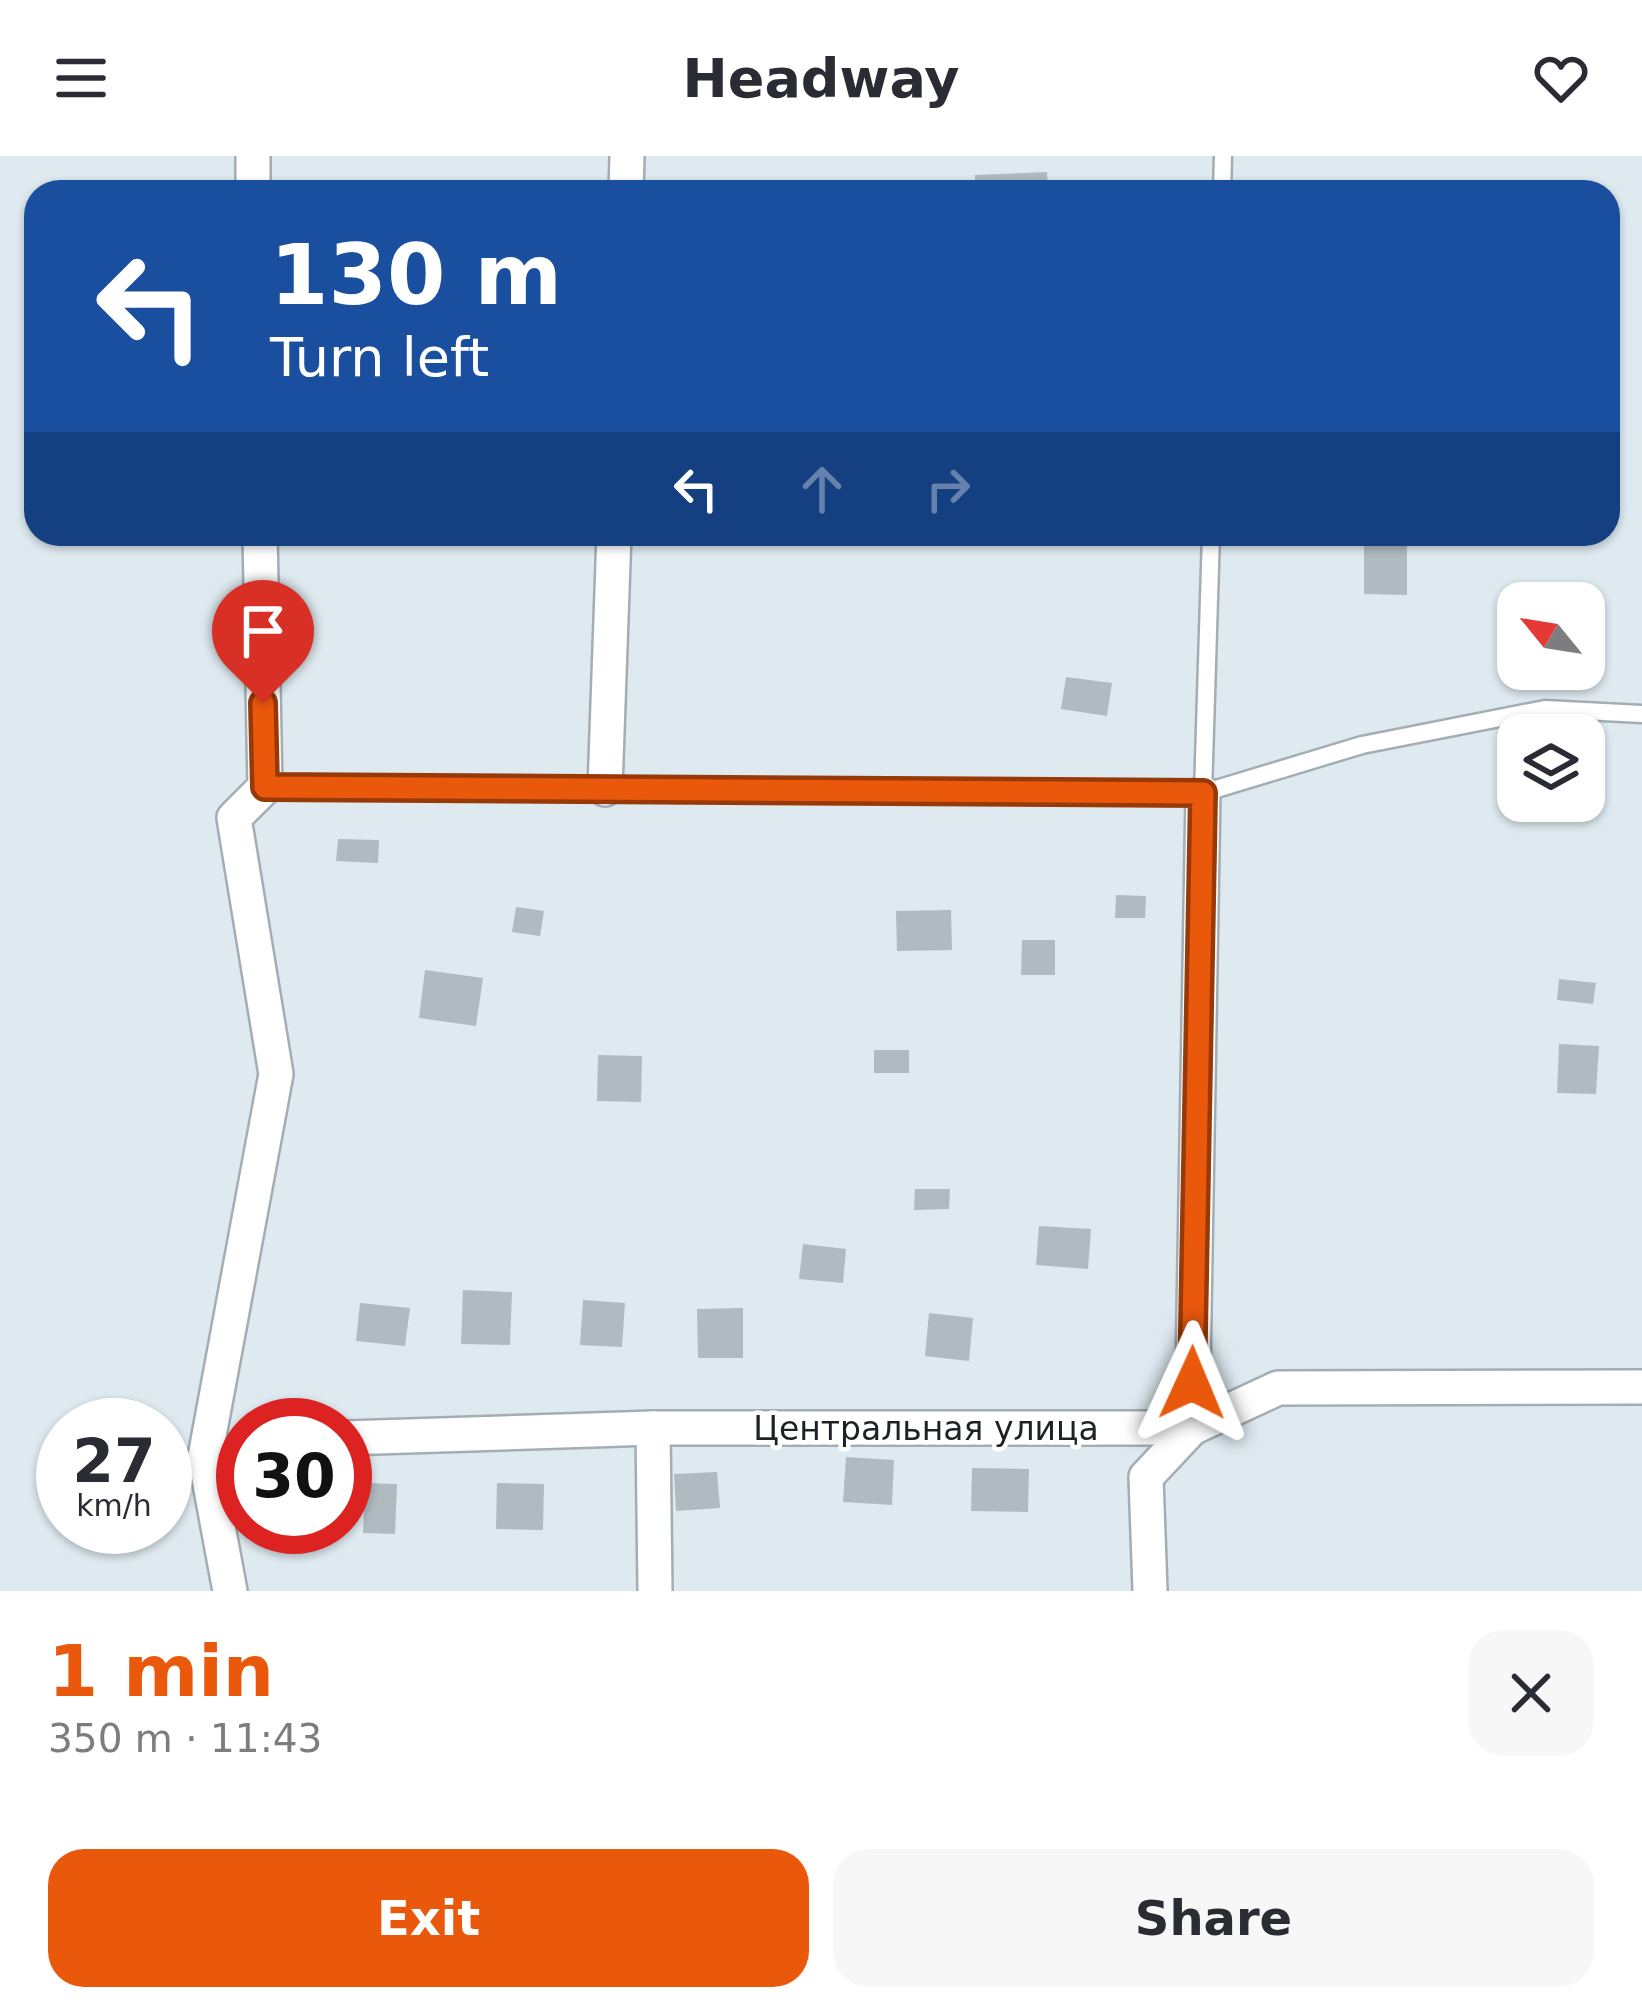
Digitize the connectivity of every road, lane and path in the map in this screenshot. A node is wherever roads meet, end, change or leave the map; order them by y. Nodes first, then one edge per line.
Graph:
1 (260, 546) edge
2 (614, 546) edge
3 (1211, 546) edge
4 (1642, 714) edge
5 (265, 787) junction
6 (605, 789) junction
7 (1203, 793) junction
8 (1642, 1387) edge
9 (653, 1428) junction
10 (1192, 1428) junction
11 (372, 1437) edge
12 (230, 1591) edge
13 (655, 1591) edge
14 (1150, 1591) edge

1 - 5 street
2 - 6 street
3 - 7 lane
4 - 7 lane
5 - 6 lane
5 - 12 street
6 - 7 lane
7 - 10 street
8 - 10 street, Центральная улица
9 - 10 street, Центральная улица
9 - 11 street, Центральная улица
9 - 13 street
10 - 14 street

